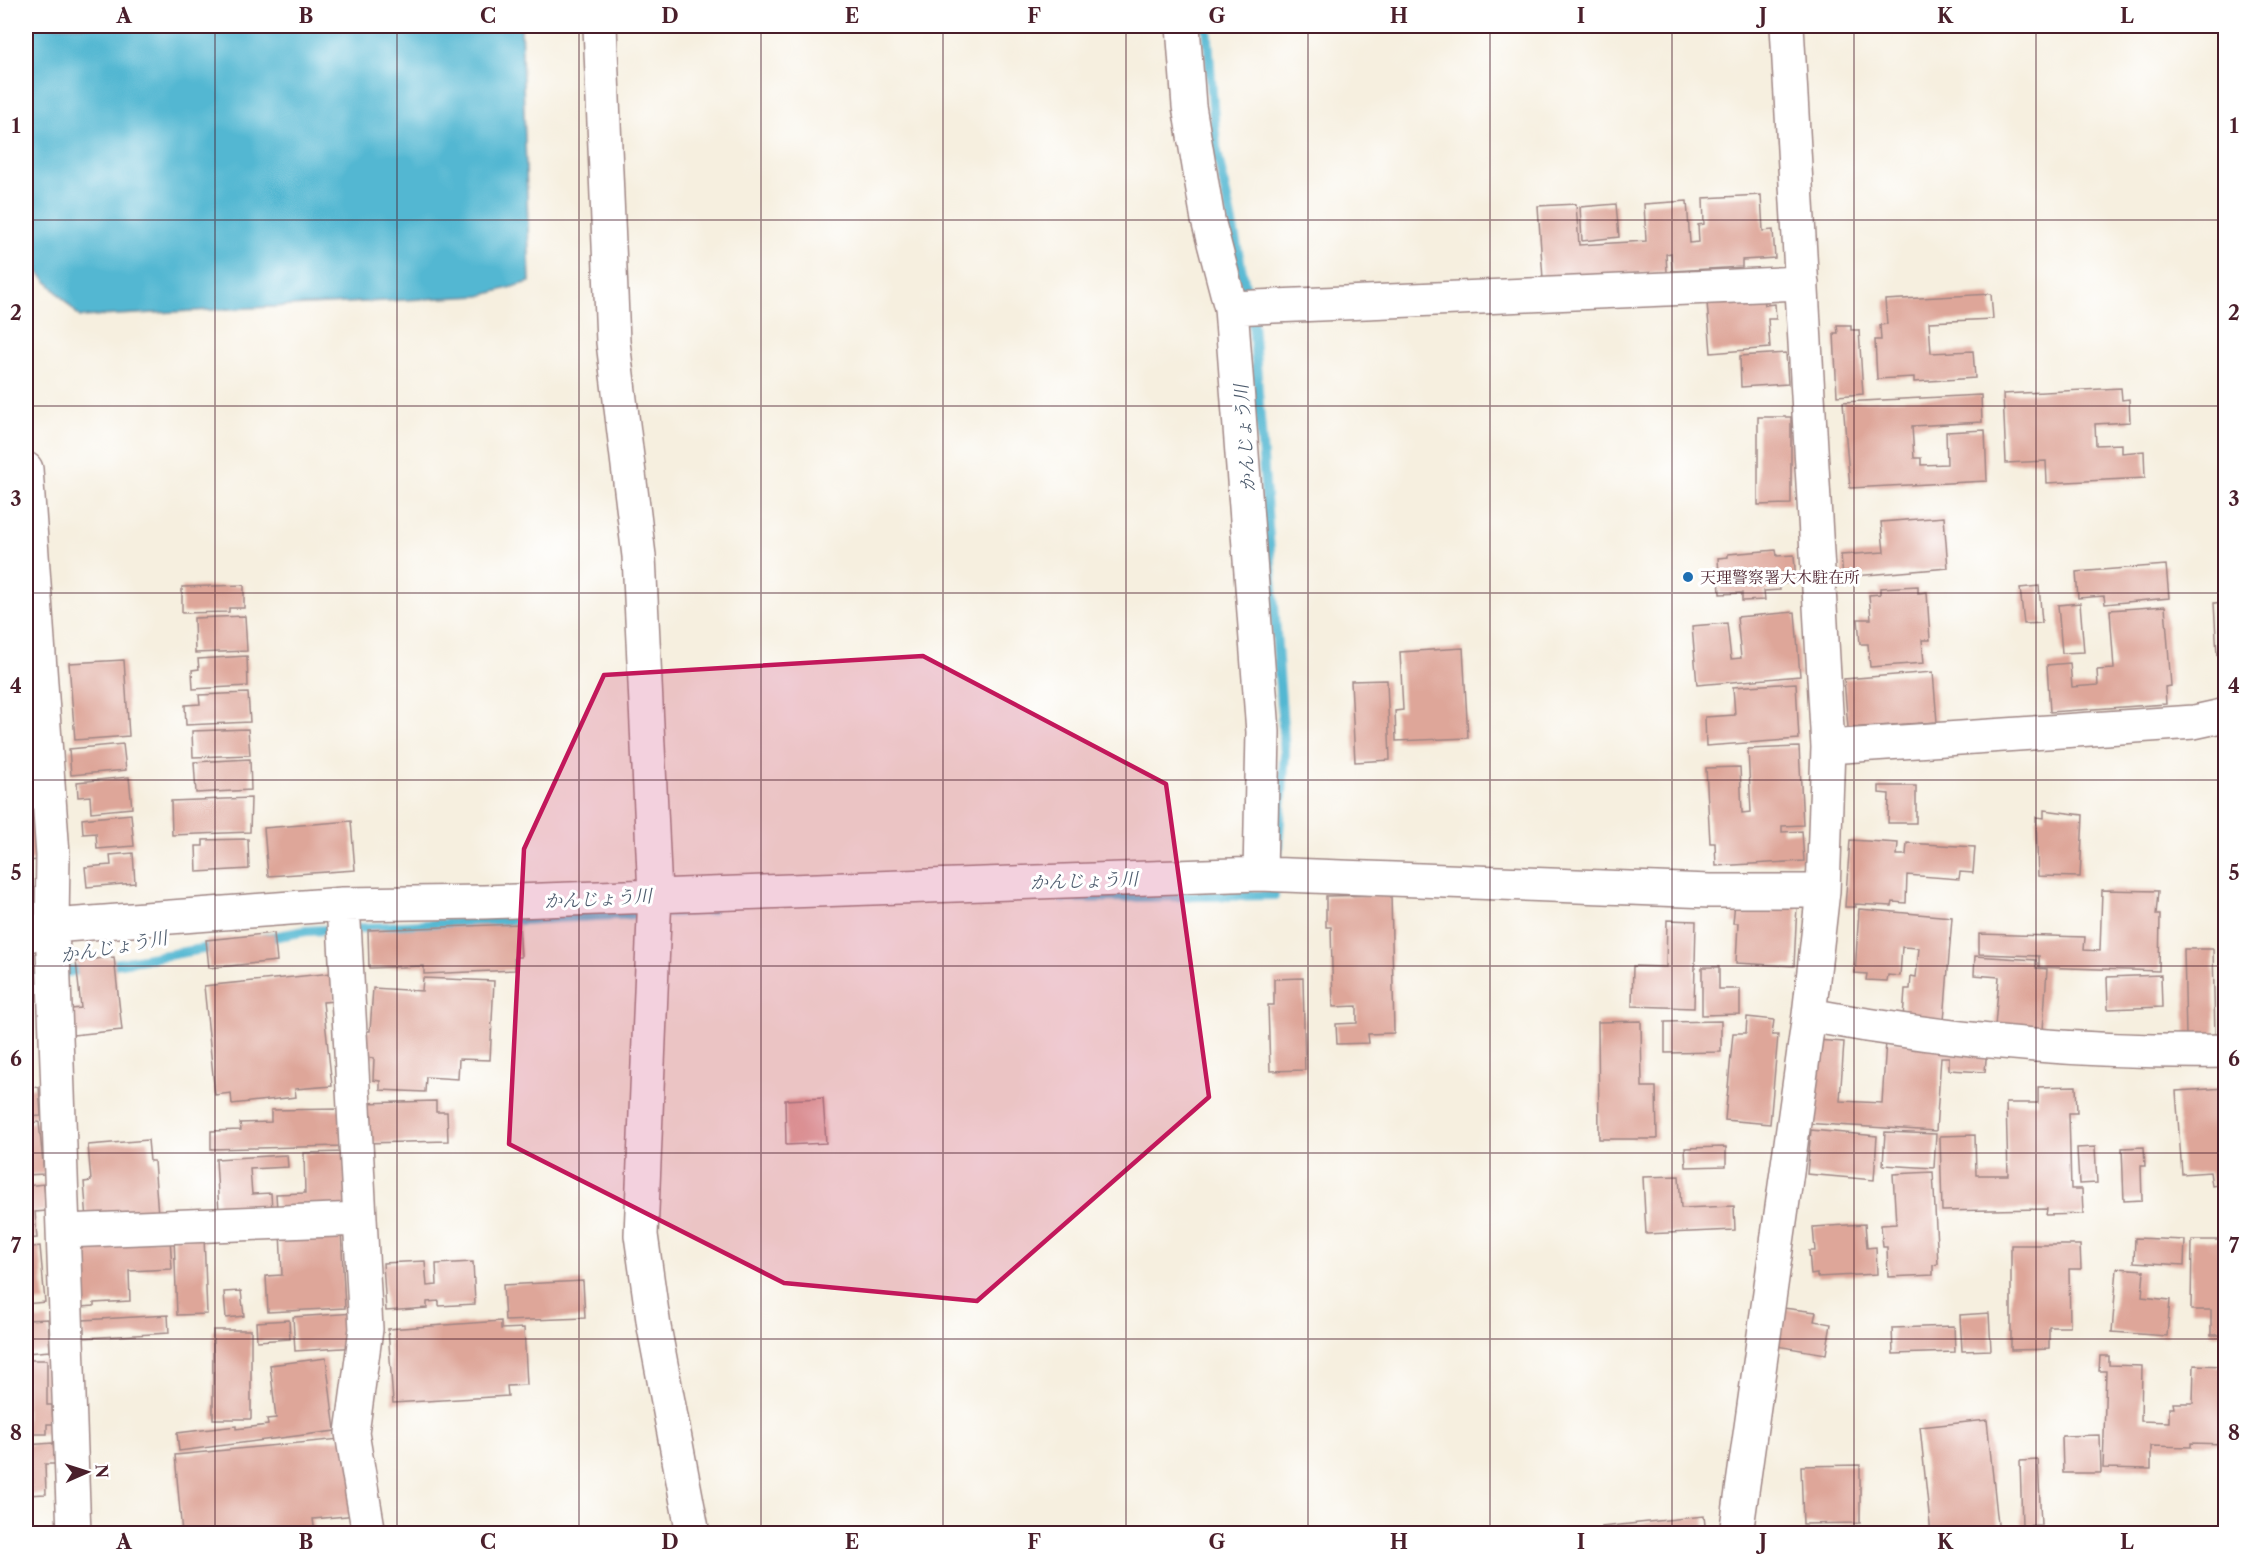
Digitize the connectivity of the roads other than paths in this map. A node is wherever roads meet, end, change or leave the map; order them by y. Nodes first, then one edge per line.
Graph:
1 (600, 26) edge
2 (1183, 26) edge
3 (1787, 26) edge
4 (1802, 283) junction
5 (1231, 308) junction
6 (26, 469) edge
7 (2226, 714) edge
8 (1828, 747) junction
9 (1260, 874) junction
10 (1823, 891) junction
11 (655, 894) junction
12 (343, 904) junction
13 (39, 931) edge
14 (1809, 1015) junction
15 (2226, 1052) edge
16 (360, 1219) junction
17 (64, 1231) junction
18 (74, 1533) edge
19 (369, 1533) edge
20 (693, 1533) edge
21 (1736, 1533) edge

1 - 11 street
2 - 5 street
3 - 4 street
4 - 5 street
4 - 8 street
5 - 9 street
6 - 13 street
7 - 8 street
8 - 10 street
9 - 10 street
9 - 11 street
10 - 14 street
11 - 12 street
11 - 20 street
12 - 13 street
12 - 16 street
13 - 17 street
14 - 15 street
14 - 21 street
16 - 17 street
16 - 19 street
17 - 18 street

